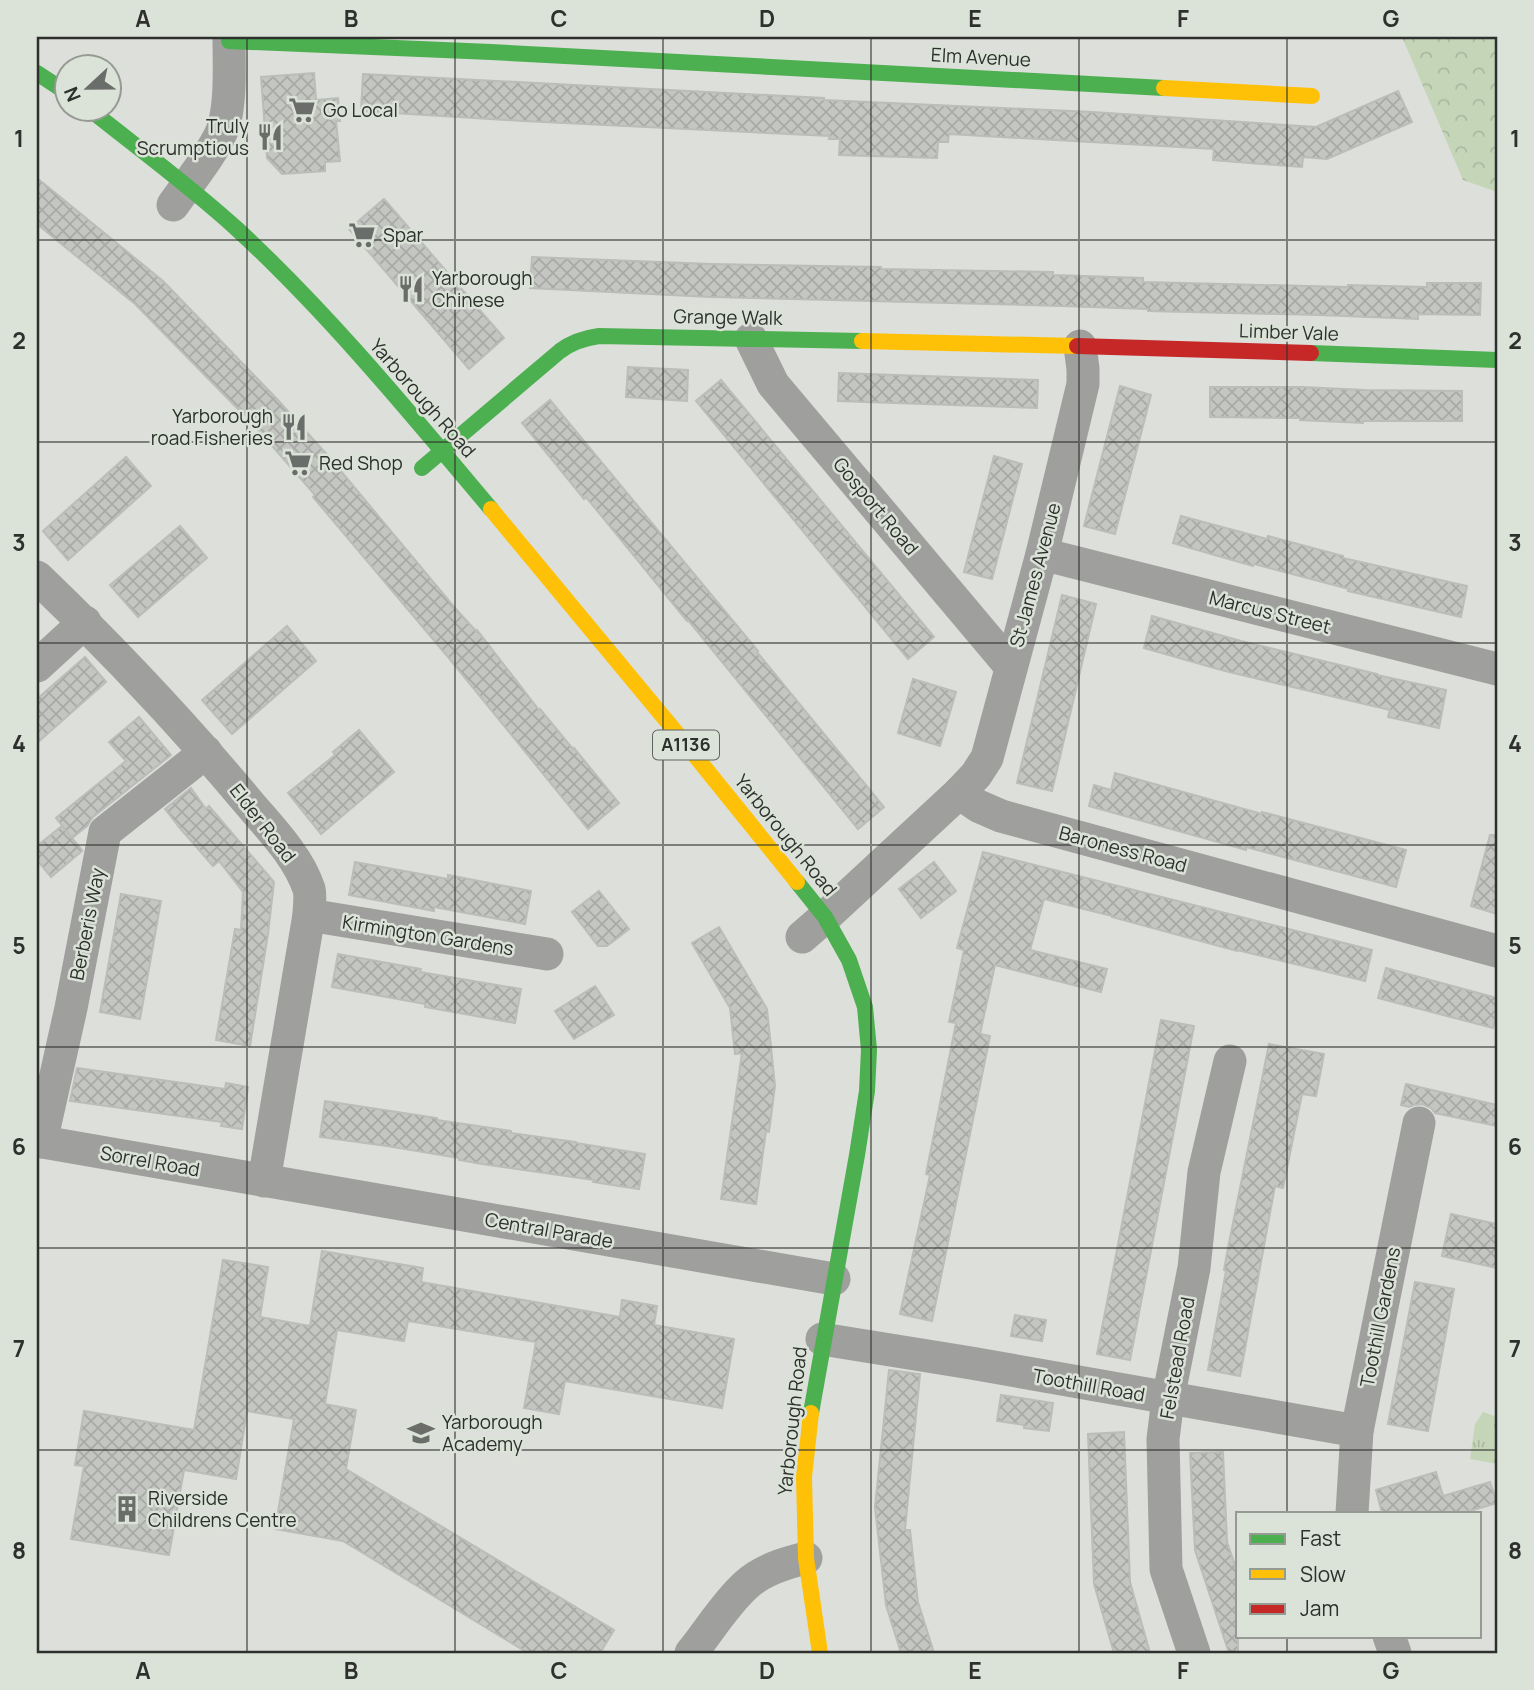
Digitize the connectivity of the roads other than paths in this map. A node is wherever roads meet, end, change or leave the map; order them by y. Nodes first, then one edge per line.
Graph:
1 (229, 39) edge
2 (491, 45) edge
3 (37, 73) edge
4 (52, 83) edge
5 (1312, 96) dead end
6 (103, 122) edge
7 (180, 195) junction
8 (751, 339) junction
9 (1080, 346) junction
10 (1497, 360) edge
11 (442, 452) junction
12 (422, 468) dead end
13 (1042, 554) junction
14 (37, 576) edge
15 (85, 622) junction
16 (37, 666) edge
17 (1011, 667) junction
18 (1497, 669) edge
19 (206, 752) junction
20 (959, 793) junction
21 (309, 915) junction
22 (814, 927) junction
23 (1497, 951) edge
24 (547, 954) dead end
25 (1230, 1061) dead end
26 (1419, 1123) dead end
27 (39, 1142) edge
28 (264, 1181) junction
29 (834, 1279) junction
30 (822, 1339) junction
31 (1168, 1399) junction
32 (1357, 1431) junction
33 (1352, 1512) edge
34 (806, 1558) junction
35 (691, 1653) edge
36 (820, 1653) edge
37 (1194, 1653) edge

1 - 2 street, Elm Avenue
1 - 7 street
2 - 5 street, Elm Avenue
3 - 4 street
6 - 7 street, Yarborough Road / A1136
7 - 11 street, Yarborough Road / A1136
8 - 9 street, Grange Walk
8 - 11 street, Grange Walk
8 - 17 street, Gosport Road
9 - 10 street, Limber Vale
9 - 13 street, St James Avenue
11 - 12 street, Grange Walk
11 - 22 street, Yarborough Road / A1136
13 - 17 street, St James Avenue
13 - 18 street, Marcus Street
14 - 15 street, Elder Road
15 - 16 street
15 - 19 street, Elder Road
17 - 20 street, St James Avenue
19 - 21 street, Elder Road
19 - 27 street, Berberis Way
20 - 22 street
20 - 23 street, Baroness Road
21 - 24 street, Kirmington Gardens
21 - 28 street, Elder Road
22 - 29 street, Yarborough Road / A1136
25 - 31 street, Felstead Road
26 - 32 street, Toothill Gardens
27 - 28 street, Sorrel Road
28 - 29 street, Central Parade
29 - 30 street, Yarborough Road / A1136
30 - 31 street, Toothill Road
30 - 34 street, Yarborough Road / A1136
31 - 32 street, Toothill Road
31 - 37 street, Felstead Road
32 - 33 street, Toothill Gardens
34 - 35 street
34 - 36 street, Yarborough Road / A1136

